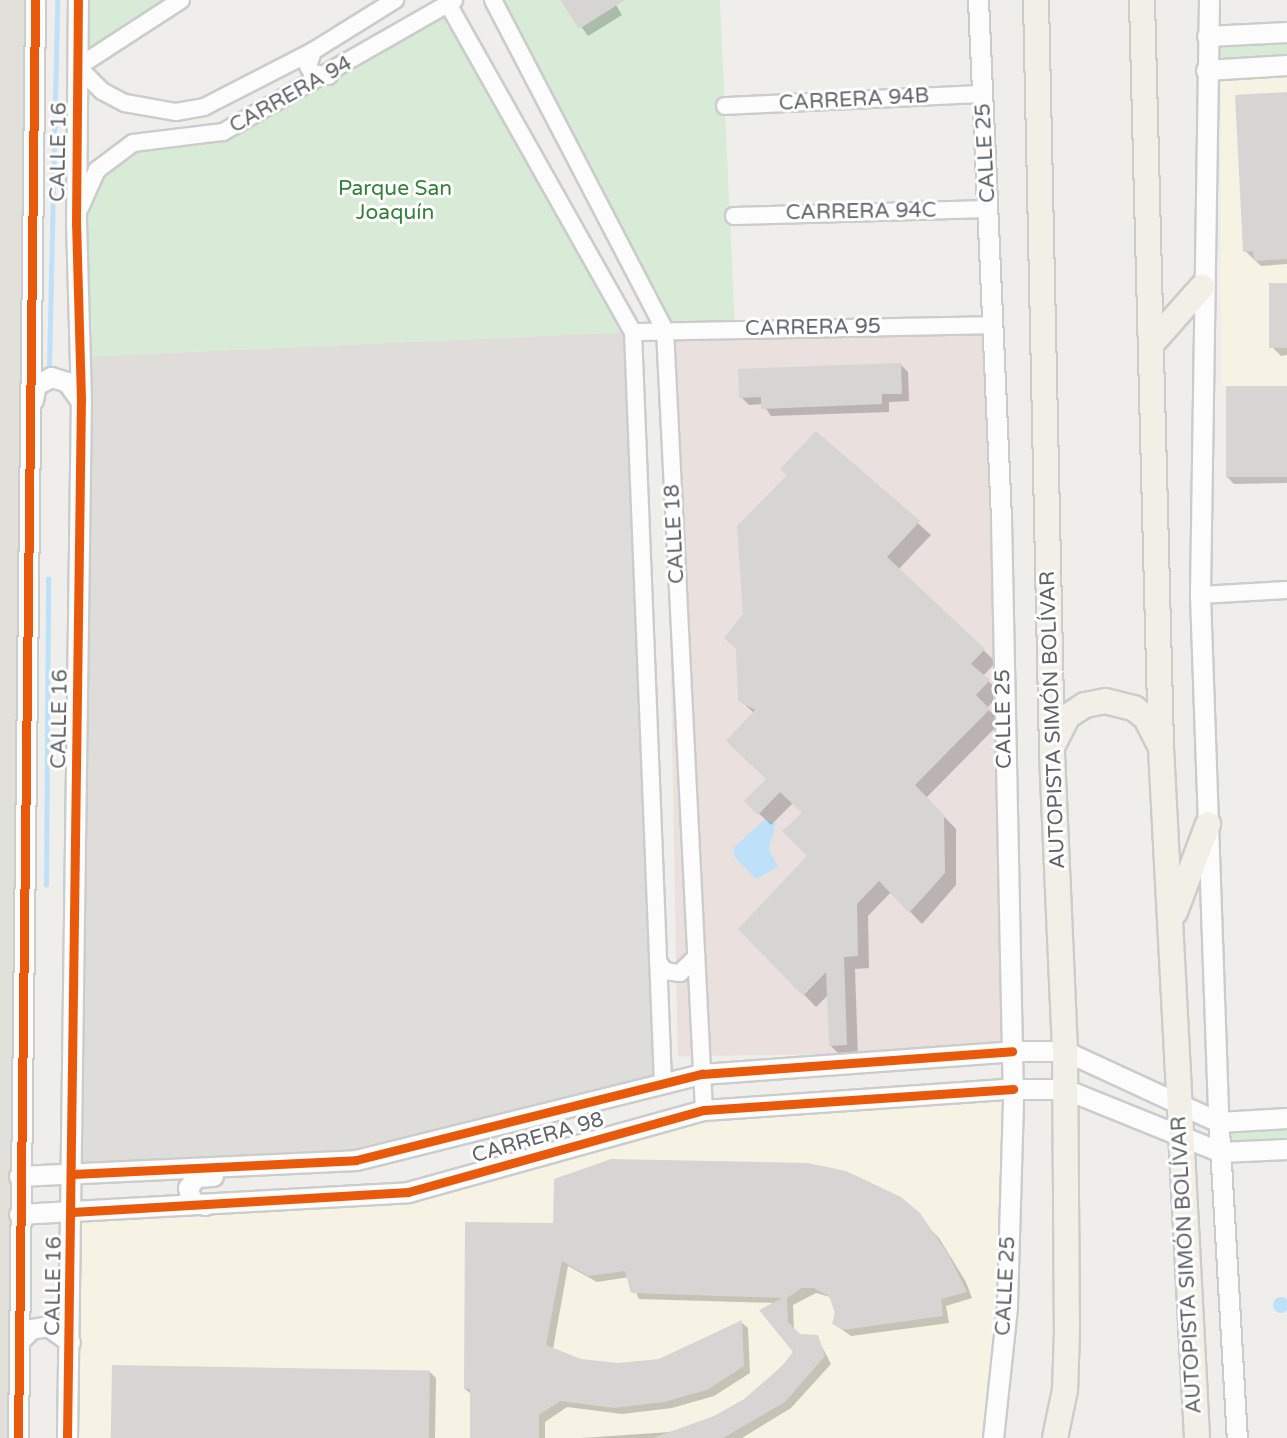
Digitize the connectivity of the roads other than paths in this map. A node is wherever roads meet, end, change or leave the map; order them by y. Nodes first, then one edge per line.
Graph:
1 (36, 0) edge
2 (78, 0) edge
3 (181, 0) edge
4 (396, 0) edge
5 (493, 0) edge
6 (978, 0) edge
7 (1036, 0) edge
8 (1142, 0) edge
9 (1209, 0) edge
10 (451, 2) edge
11 (1287, 32) edge
12 (1207, 36) junction
13 (313, 51) junction
14 (1287, 65) edge
15 (78, 67) junction
16 (1206, 70) junction
17 (329, 76) junction
18 (983, 94) junction
19 (725, 106) dead end
20 (989, 209) junction
21 (734, 216) dead end
22 (76, 224) junction
23 (1202, 287) junction
24 (993, 325) junction
25 (665, 330) junction
26 (633, 332) junction
27 (1153, 342) junction
28 (80, 400) junction
29 (31, 454) junction
30 (1287, 590) edge
31 (1200, 595) junction
32 (1161, 748) junction
33 (1052, 753) junction
34 (1208, 824) junction
35 (1172, 920) junction
36 (696, 957) junction
37 (658, 962) junction
38 (1012, 1051) junction
39 (1065, 1051) junction
40 (702, 1074) junction
41 (663, 1083) junction
42 (1013, 1089) junction
43 (1065, 1089) junction
44 (1179, 1105) junction
45 (704, 1110) junction
46 (1287, 1118) edge
47 (1219, 1122) junction
48 (1181, 1133) junction
49 (1287, 1149) edge
50 (1222, 1152) junction
51 (242, 1166) junction
52 (73, 1174) junction
53 (19, 1176) junction
54 (205, 1205) junction
55 (72, 1212) junction
56 (19, 1214) junction
57 (19, 1341) junction
58 (70, 1342) junction
59 (18, 1438) edge
60 (67, 1438) edge
61 (993, 1438) edge
62 (1055, 1438) edge
63 (1197, 1438) edge
64 (1237, 1438) edge

1 - 29 street, CALLE 16
2 - 15 street, CALLE 16
3 - 15 street
4 - 13 street, CARRERA 94
5 - 25 street, CALLE 18
6 - 18 street, CALLE 25
7 - 33 highway, AUTOPISTA SIMÓN BOLÍVAR
8 - 27 highway, AUTOPISTA SIMÓN BOLÍVAR
9 - 12 street
10 - 17 street, CARRERA 94
10 - 26 street, CALLE 18
11 - 12 street
12 - 16 street
13 - 15 street, CARRERA 94
13 - 17 street
14 - 16 street
15 - 22 street, CALLE 16
16 - 23 street
17 - 22 street, CARRERA 94
18 - 19 street, CARRERA 94B
18 - 20 street, CALLE 25
20 - 21 street, CARRERA 94C
20 - 24 street, CALLE 25
22 - 28 street, CALLE 16
23 - 27 highway
23 - 31 street
24 - 25 street, CARRERA 95
24 - 38 street, CALLE 25
25 - 26 street, CARRERA 95
25 - 36 street, CALLE 18
26 - 37 street, CALLE 18
27 - 32 highway, AUTOPISTA SIMÓN BOLÍVAR
28 - 29 street
28 - 52 street, CALLE 16
29 - 53 street, CALLE 16
30 - 31 street
31 - 34 street
32 - 33 highway
32 - 35 highway, AUTOPISTA SIMÓN BOLÍVAR
33 - 39 highway, AUTOPISTA SIMÓN BOLÍVAR
34 - 35 highway
34 - 47 street
35 - 44 highway, AUTOPISTA SIMÓN BOLÍVAR
36 - 37 street
36 - 40 street, CALLE 18
37 - 41 street, CALLE 18
38 - 39 street, CARRERA 98
38 - 40 street, CARRERA 98
38 - 42 street, CALLE 25
39 - 43 highway, AUTOPISTA SIMÓN BOLÍVAR
39 - 44 street, CARRERA 98
40 - 41 street, CARRERA 98
40 - 45 street, CALLE 18
41 - 51 street, CARRERA 98
42 - 43 street, CARRERA 98
42 - 45 street, CARRERA 98
42 - 61 street, CALLE 25
43 - 48 street, CARRERA 98
43 - 62 highway, AUTOPISTA SIMÓN BOLÍVAR
44 - 47 street, CARRERA 98
44 - 48 highway, AUTOPISTA SIMÓN BOLÍVAR
45 - 54 street, CARRERA 98
46 - 47 street, CARRERA 98
47 - 50 street
48 - 50 street, CARRERA 98
48 - 63 highway, AUTOPISTA SIMÓN BOLÍVAR
49 - 50 street, CARRERA 98
50 - 64 street
51 - 52 street, CARRERA 98
51 - 54 street
52 - 53 street, CARRERA 98
52 - 55 street, CALLE 16
53 - 56 street, CALLE 16
54 - 55 street, CARRERA 98
55 - 56 street, CARRERA 98
55 - 58 street, CALLE 16
56 - 57 street, CALLE 16
57 - 58 street
57 - 59 street, CALLE 16
58 - 60 street, CALLE 16

